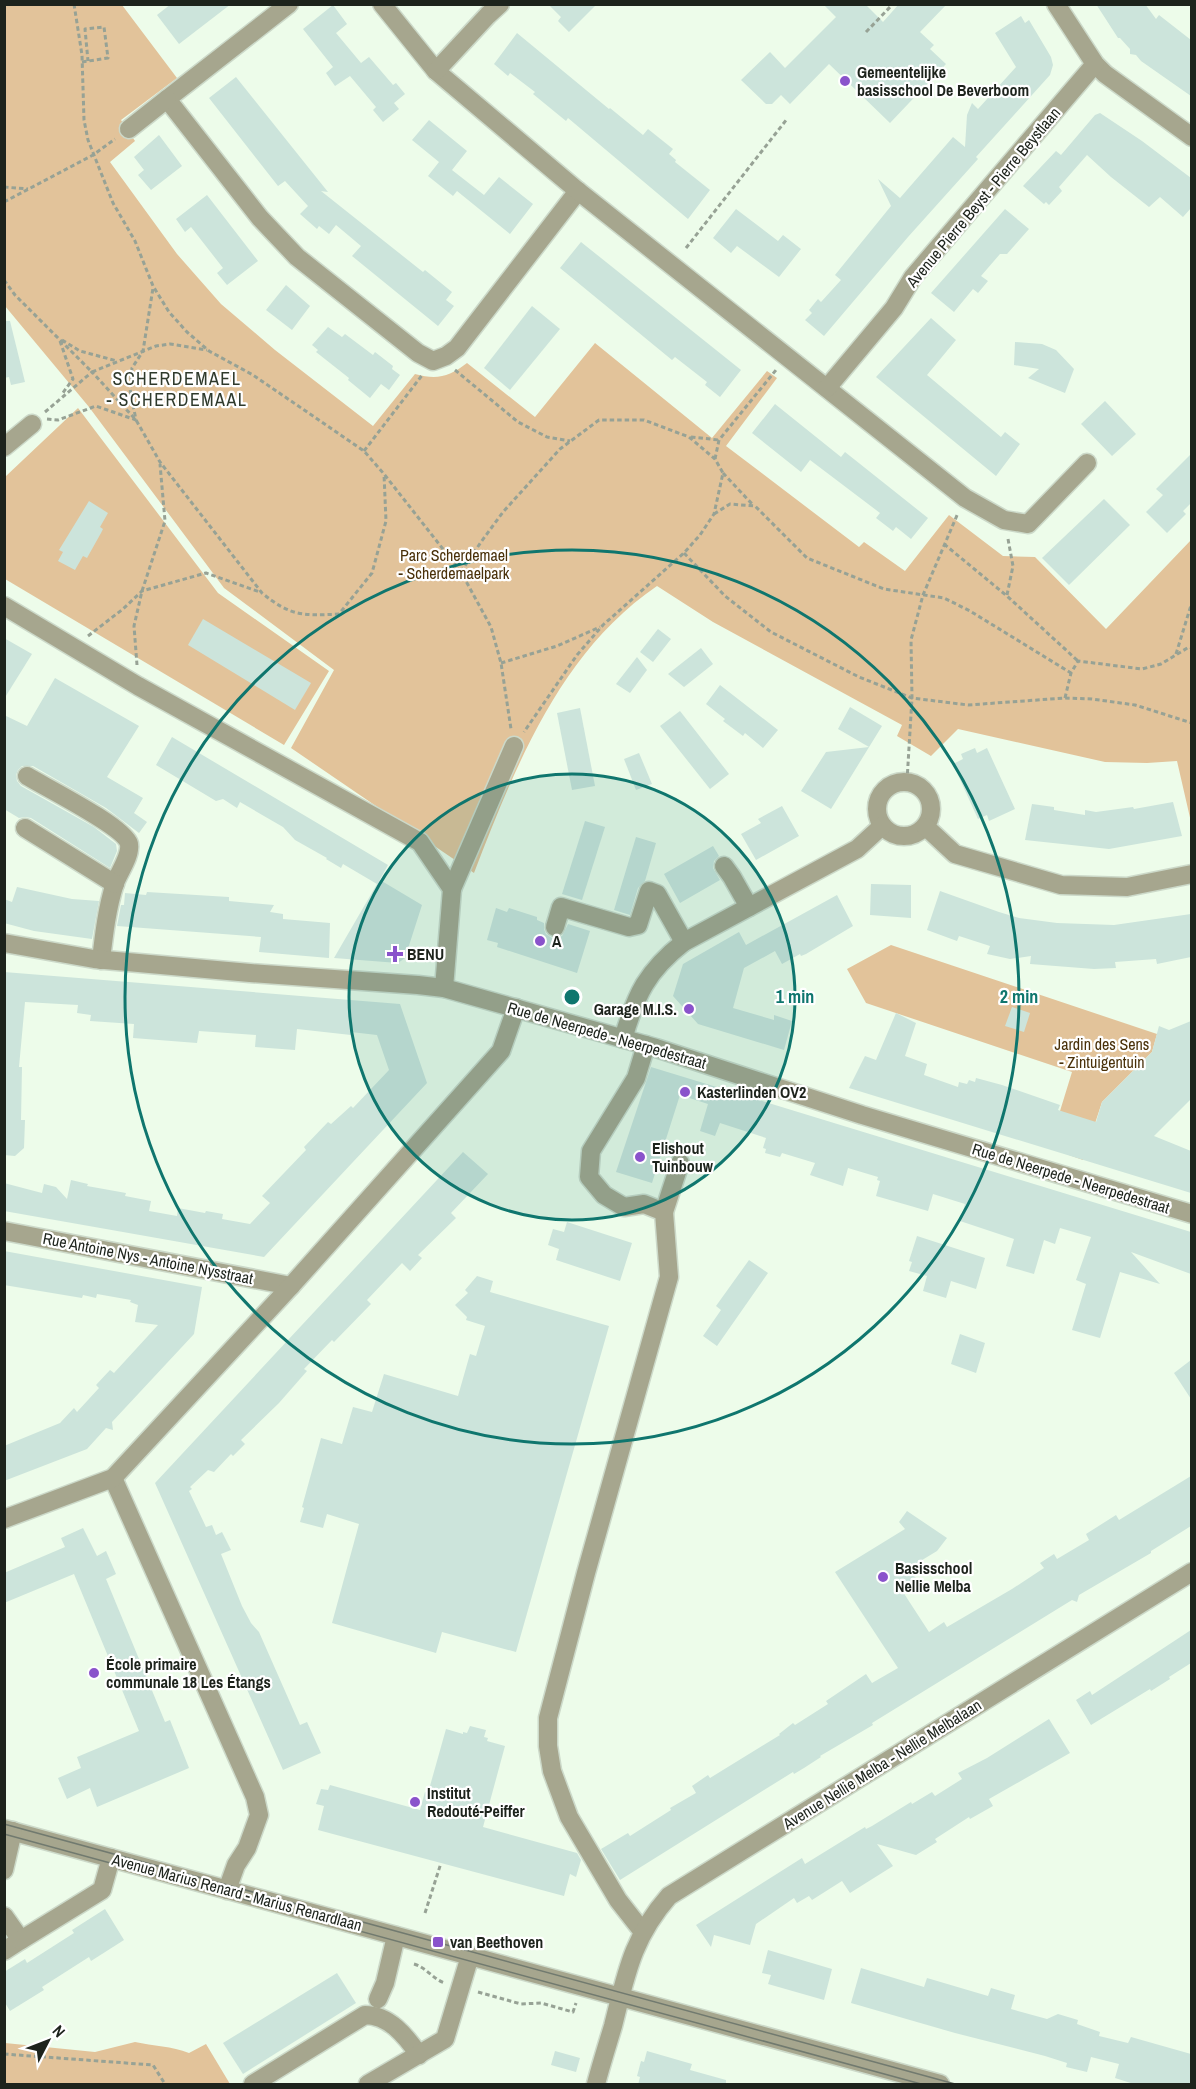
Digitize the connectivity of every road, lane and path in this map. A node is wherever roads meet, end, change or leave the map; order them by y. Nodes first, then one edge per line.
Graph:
1 (74, 4) edge
2 (289, 4) edge
3 (381, 4) edge
4 (501, 4) edge
5 (893, 4) edge
6 (1056, 4) edge
7 (866, 32) dead end
8 (88, 61) junction
9 (82, 62) junction
10 (1095, 63) junction
11 (436, 71) junction
12 (167, 99) junction
13 (787, 119) dead end
14 (129, 129) joint
15 (1191, 137) edge
16 (93, 155) junction
17 (4, 187) edge
18 (29, 190) junction
19 (578, 191) junction
20 (4, 202) edge
21 (687, 248) dead end
22 (4, 280) edge
23 (153, 286) junction
24 (58, 338) junction
25 (143, 351) junction
26 (209, 351) junction
27 (439, 358) junction
28 (119, 361) junction
29 (777, 368) dead end
30 (92, 372) junction
31 (827, 388) junction
32 (58, 399) junction
33 (136, 420) junction
34 (32, 424) dead end
35 (689, 437) junction
36 (719, 440) junction
37 (572, 441) junction
38 (4, 447) edge
39 (364, 451) junction
40 (715, 459) junction
41 (160, 462) junction
42 (1087, 463) dead end
43 (723, 473) junction
44 (384, 474) junction
45 (965, 498) junction
46 (754, 506) junction
47 (714, 514) junction
48 (1004, 520) junction
49 (944, 544) junction
50 (684, 553) junction
51 (461, 572) junction
52 (142, 591) junction
53 (261, 593) junction
54 (923, 596) junction
55 (1007, 596) junction
56 (1191, 602) edge
57 (4, 606) edge
58 (603, 625) junction
59 (73, 647) junction
60 (1191, 648) edge
61 (1176, 654) junction
62 (1078, 661) junction
63 (501, 663) junction
64 (1071, 673) junction
65 (138, 686) junction
66 (912, 698) junction
67 (1065, 698) junction
68 (1191, 723) edge
69 (514, 746) junction
70 (27, 776) dead end
71 (907, 781) junction
72 (882, 826) junction
73 (926, 827) junction
74 (25, 828) dead end
75 (724, 866) dead end
76 (1191, 874) edge
77 (115, 884) junction
78 (452, 889) junction
79 (749, 907) junction
80 (555, 927) dead end
81 (684, 942) junction
82 (4, 943) edge
83 (101, 960) junction
84 (444, 988) junction
85 (516, 1008) junction
86 (623, 1039) junction
87 (646, 1045) junction
88 (680, 1163) dead end
89 (664, 1212) junction
90 (1191, 1214) edge
91 (4, 1231) edge
92 (291, 1286) junction
93 (113, 1478) junction
94 (4, 1519) edge
95 (1191, 1572) edge
96 (9, 1830) edge
97 (111, 1858) junction
98 (441, 1863) dead end
99 (4, 1870) edge
100 (227, 1890) junction
101 (425, 1913) dead end
102 (4, 1916) edge
103 (643, 1932) junction
104 (396, 1936) junction
105 (21, 1940) junction
106 (4, 1951) edge
107 (470, 1956) junction
108 (414, 1964) dead end
109 (447, 1984) dead end
110 (476, 1992) dead end
111 (620, 1997) junction
112 (378, 1999) dead end
113 (576, 1999) dead end
114 (4, 2054) edge
115 (419, 2055) junction
116 (887, 2077) edge
117 (165, 2085) edge
118 (253, 2085) edge
119 (368, 2085) edge
120 (596, 2085) edge
121 (940, 2085) edge

1 - 9 path
2 - 12 street
3 - 11 street
4 - 11 street
5 - 7 path
6 - 10 street
8 - 8 path
8 - 9 path
9 - 16 path
10 - 15 street
10 - 31 street, Avenue Pierre Beyst - Pierre Beystlaan
11 - 19 street
12 - 14 street
12 - 27 street
13 - 21 path
14 - 16 path
16 - 18 path
16 - 23 path
17 - 18 path
18 - 20 path
19 - 27 street
19 - 31 street
22 - 24 path
23 - 25 path
23 - 26 path
24 - 28 path
24 - 30 path
24 - 32 path
25 - 26 path
25 - 28 path
25 - 33 path
26 - 39 path
27 - 37 path
27 - 39 path
28 - 30 path
29 - 36 path
30 - 32 path
30 - 33 path
31 - 45 street
32 - 33 path
33 - 41 path
34 - 38 street
35 - 36 path
35 - 37 path
35 - 40 path
36 - 40 path
37 - 51 path
39 - 44 path
40 - 43 path
41 - 52 path
41 - 53 path
42 - 48 street
43 - 46 path
43 - 47 path
44 - 51 path
44 - 53 path
45 - 48 street
45 - 49 path
46 - 47 path
46 - 54 path
47 - 50 path
48 - 55 path
49 - 54 path
49 - 55 path
50 - 58 path
50 - 66 path
51 - 63 path
52 - 53 path
52 - 59 path
52 - 65 path
54 - 64 path
54 - 66 path
55 - 62 path
56 - 61 path
57 - 59 street
58 - 63 path
58 - 69 path
59 - 65 street
60 - 61 path
61 - 62 path
62 - 64 path
63 - 69 path
64 - 67 path
65 - 78 street
66 - 67 path
66 - 71 path
67 - 68 path
69 - 78 street
70 - 77 street
71 - 72 street
71 - 73 street
72 - 73 street
72 - 79 street
73 - 76 street
74 - 77 street
75 - 79 street
77 - 83 street
78 - 84 street
79 - 81 street
80 - 81 street
81 - 86 street
82 - 83 street, Rue de Neerpede - Neerpedestraat
83 - 84 street, Rue de Neerpede - Neerpedestraat
84 - 85 street, Rue de Neerpede - Neerpedestraat
85 - 86 street, Rue de Neerpede - Neerpedestraat
85 - 92 street
86 - 87 street, Rue de Neerpede - Neerpedestraat
87 - 89 street
87 - 90 street, Rue de Neerpede - Neerpedestraat
88 - 89 street
89 - 103 street
91 - 92 street, Rue Antoine Nys - Antoine Nysstraat
92 - 93 street
93 - 94 street
93 - 100 street
95 - 103 street, Avenue Nellie Melba - Nellie Melbalaan
96 - 97 street, Avenue Marius Renard - Marius Renardlaan
96 - 99 street
97 - 100 street, Avenue Marius Renard - Marius Renardlaan
97 - 105 street
98 - 101 path
100 - 104 street, Avenue Marius Renard - Marius Renardlaan
102 - 105 street
103 - 111 street, Avenue Nellie Melba - Nellie Melbalaan
104 - 107 street, Avenue Marius Renard - Marius Renardlaan
104 - 112 street
105 - 106 street
107 - 111 street, Avenue Marius Renard - Marius Renardlaan
107 - 115 street
108 - 109 path
110 - 113 path
111 - 116 street, Avenue Marius Renard - Marius Renardlaan
111 - 120 street, Avenue Nellie Melba - Nellie Melbalaan
114 - 117 path
115 - 118 street
115 - 119 street
116 - 121 street, Avenue Marius Renard - Marius Renardlaan

